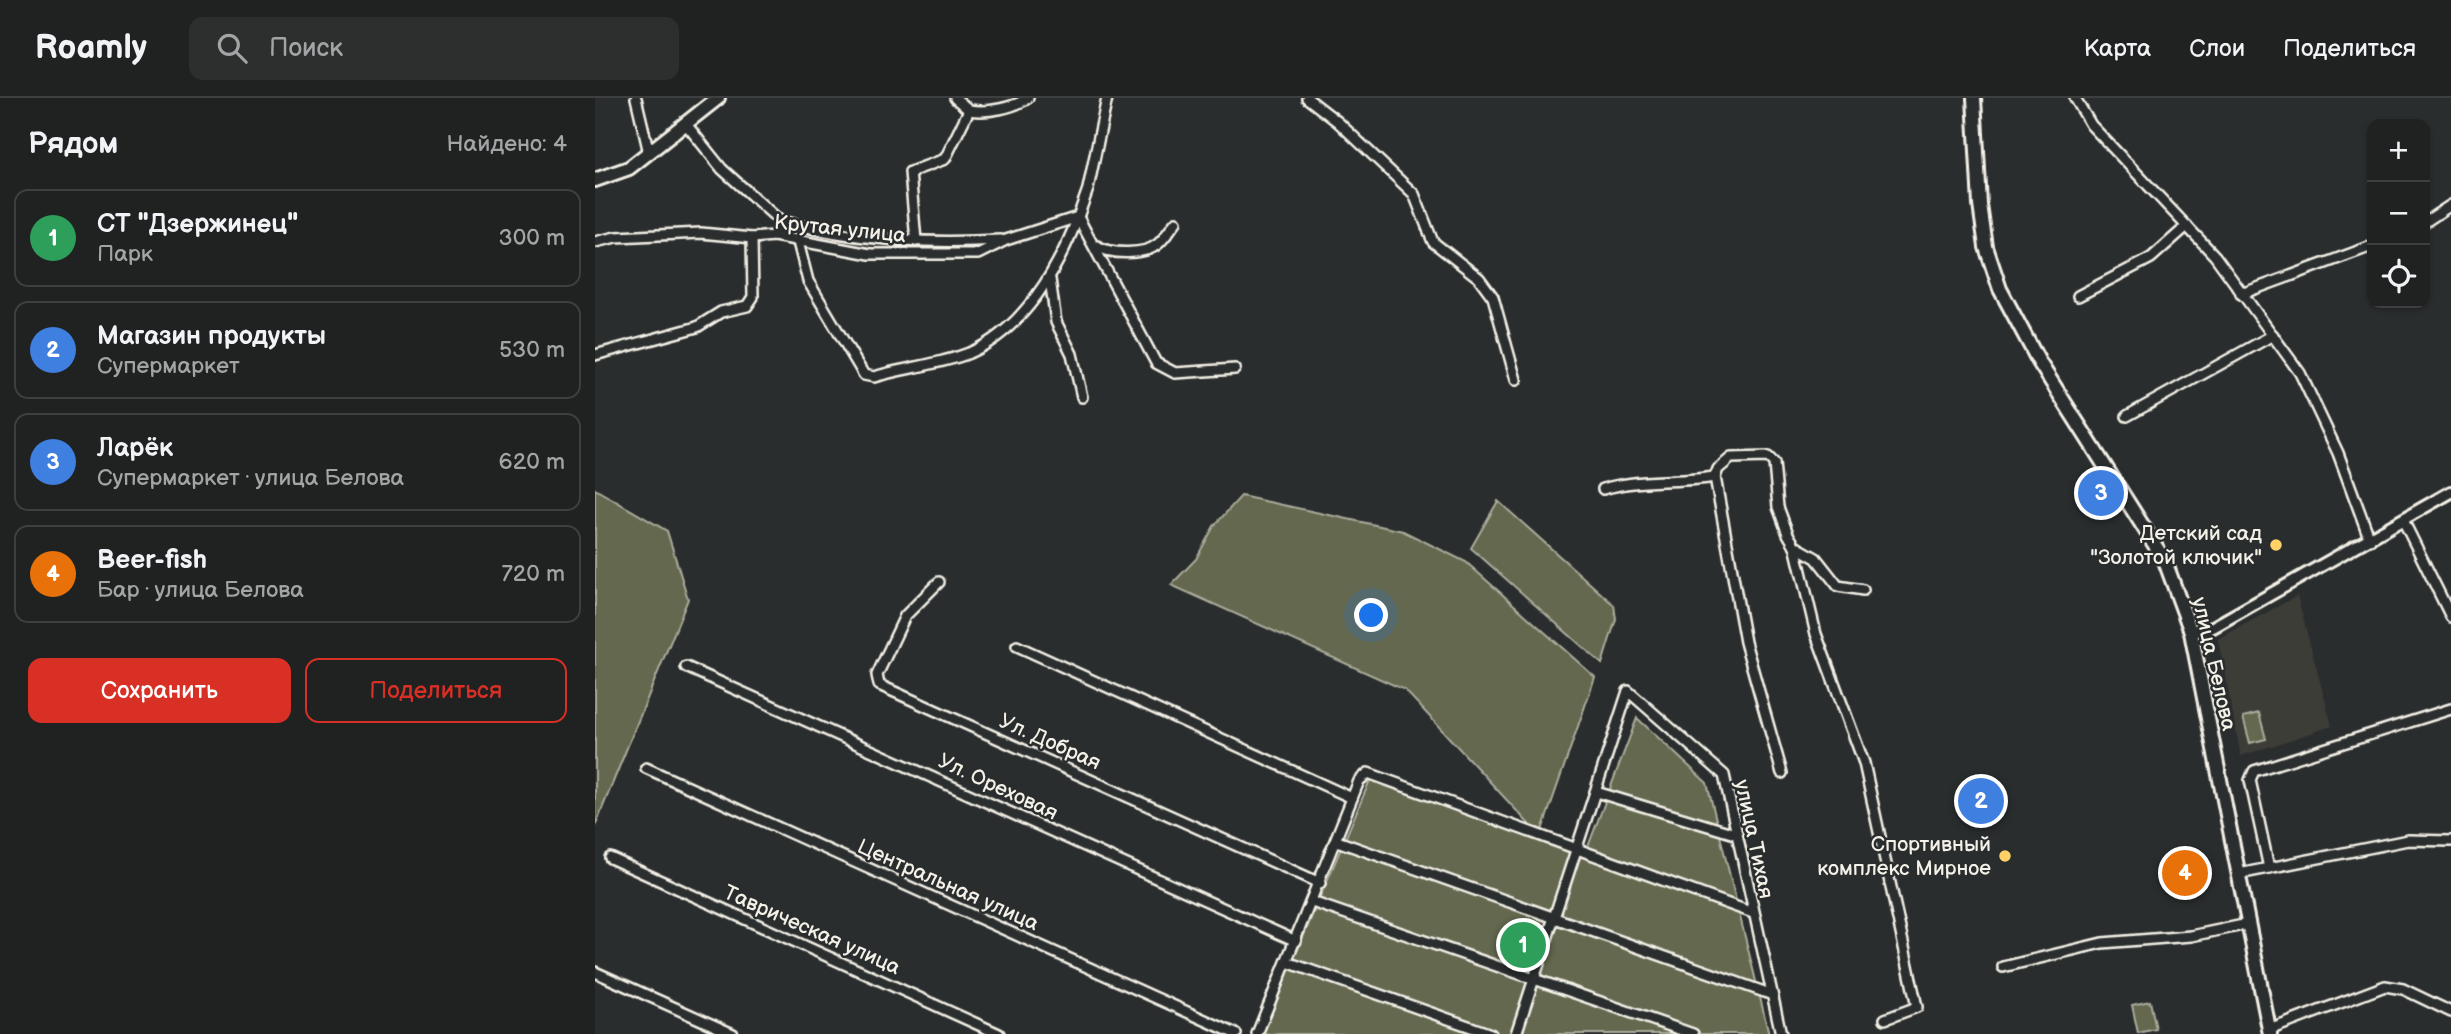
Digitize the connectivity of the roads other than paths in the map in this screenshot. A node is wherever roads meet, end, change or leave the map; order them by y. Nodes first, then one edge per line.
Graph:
1 (636, 98) edge
2 (718, 98) edge
3 (955, 98) edge
4 (1028, 98) edge
5 (1107, 98) edge
6 (1307, 98) edge
7 (1974, 98) edge
8 (2075, 98) edge
9 (969, 110) junction
10 (687, 124) junction
11 (649, 153) junction
12 (595, 180) edge
13 (2451, 205) edge
14 (1078, 216) junction
15 (2430, 219) edge
16 (779, 220) junction
17 (1176, 222) dead end
18 (2187, 226) junction
19 (817, 231) junction
20 (774, 236) junction
21 (752, 238) junction
22 (1006, 240) junction
23 (916, 241) junction
24 (595, 242) edge
25 (798, 242) junction
26 (1096, 246) junction
27 (842, 248) junction
28 (2367, 248) edge
29 (1051, 279) junction
30 (2241, 294) junction
31 (2078, 296) dead end
32 (2273, 335) junction
33 (595, 355) edge
34 (1235, 369) dead end
35 (1516, 380) dead end
36 (1082, 397) dead end
37 (2127, 416) dead end
38 (1715, 477) junction
39 (1603, 489) dead end
40 (2451, 492) edge
41 (2403, 520) junction
42 (2370, 540) junction
43 (1795, 546) junction
44 (939, 582) dead end
45 (1863, 590) dead end
46 (2451, 617) edge
47 (2191, 632) junction
48 (1017, 646) dead end
49 (686, 667) dead end
50 (2451, 709) edge
51 (646, 768) dead end
52 (1781, 773) dead end
53 (1596, 792) junction
54 (1352, 798) junction
55 (1735, 834) junction
56 (1337, 841) junction
57 (2451, 841) edge
58 (1578, 851) junction
59 (610, 858) dead end
60 (2269, 869) junction
61 (2239, 874) junction
62 (1319, 883) junction
63 (1312, 902) junction
64 (1753, 913) junction
65 (1556, 917) junction
66 (2248, 924) junction
67 (1296, 941) junction
68 (1287, 962) junction
69 (2003, 967) dead end
70 (595, 972) edge
71 (1536, 979) junction
72 (1770, 994) junction
73 (2451, 1012) edge
74 (1885, 1019) dead end
75 (2270, 1032) edge
76 (733, 1034) edge
77 (999, 1034) edge
78 (1236, 1034) edge
79 (1259, 1034) edge
80 (1491, 1034) edge
81 (1516, 1034) edge
82 (1693, 1034) edge
83 (1781, 1034) edge

1 - 11 street
2 - 10 main road
3 - 9 street
4 - 9 street
5 - 14 street
6 - 35 street
7 - 47 main road, улица Белова
8 - 18 street
9 - 23 street
10 - 11 main road
10 - 16 street
11 - 12 main road
13 - 15 street
14 - 22 street, Крутая улица
14 - 26 street
14 - 29 street
16 - 19 street
16 - 20 street
17 - 26 street
18 - 30 street
18 - 31 street
19 - 23 street
19 - 27 street
20 - 21 street, Крутая улица
20 - 25 street, Крутая улица
21 - 24 street, Крутая улица
21 - 33 street
22 - 23 street
22 - 27 street, Крутая улица
25 - 27 street, Крутая улица
25 - 29 street
26 - 34 street
28 - 30 street
29 - 36 street
30 - 32 street
32 - 37 street
32 - 42 street
38 - 39 street
38 - 43 street
38 - 52 street
40 - 41 street
41 - 42 street
41 - 46 street
42 - 47 street
43 - 45 street
43 - 74 street
44 - 62 street, Ул. Добрая
47 - 61 main road, улица Белова
48 - 54 street
49 - 67 street, Ул. Ореховая
50 - 60 street
51 - 78 street, Центральная улица
53 - 55 street
53 - 55 street, улица Тихая
53 - 58 street
54 - 56 street
54 - 58 street
55 - 64 street, улица Тихая
56 - 62 street
56 - 65 street
57 - 60 street
58 - 64 street
58 - 65 street
59 - 77 street, Таврическая улица
60 - 61 street
61 - 66 main road, улица Белова
62 - 63 street
63 - 67 street
63 - 71 street
64 - 72 street, улица Тихая
65 - 71 street
65 - 72 street
66 - 69 street
66 - 75 main road, улица Белова
67 - 68 street
68 - 79 street
68 - 80 street
70 - 76 street
71 - 81 street
71 - 82 street
72 - 83 street, улица Тихая
73 - 75 street

